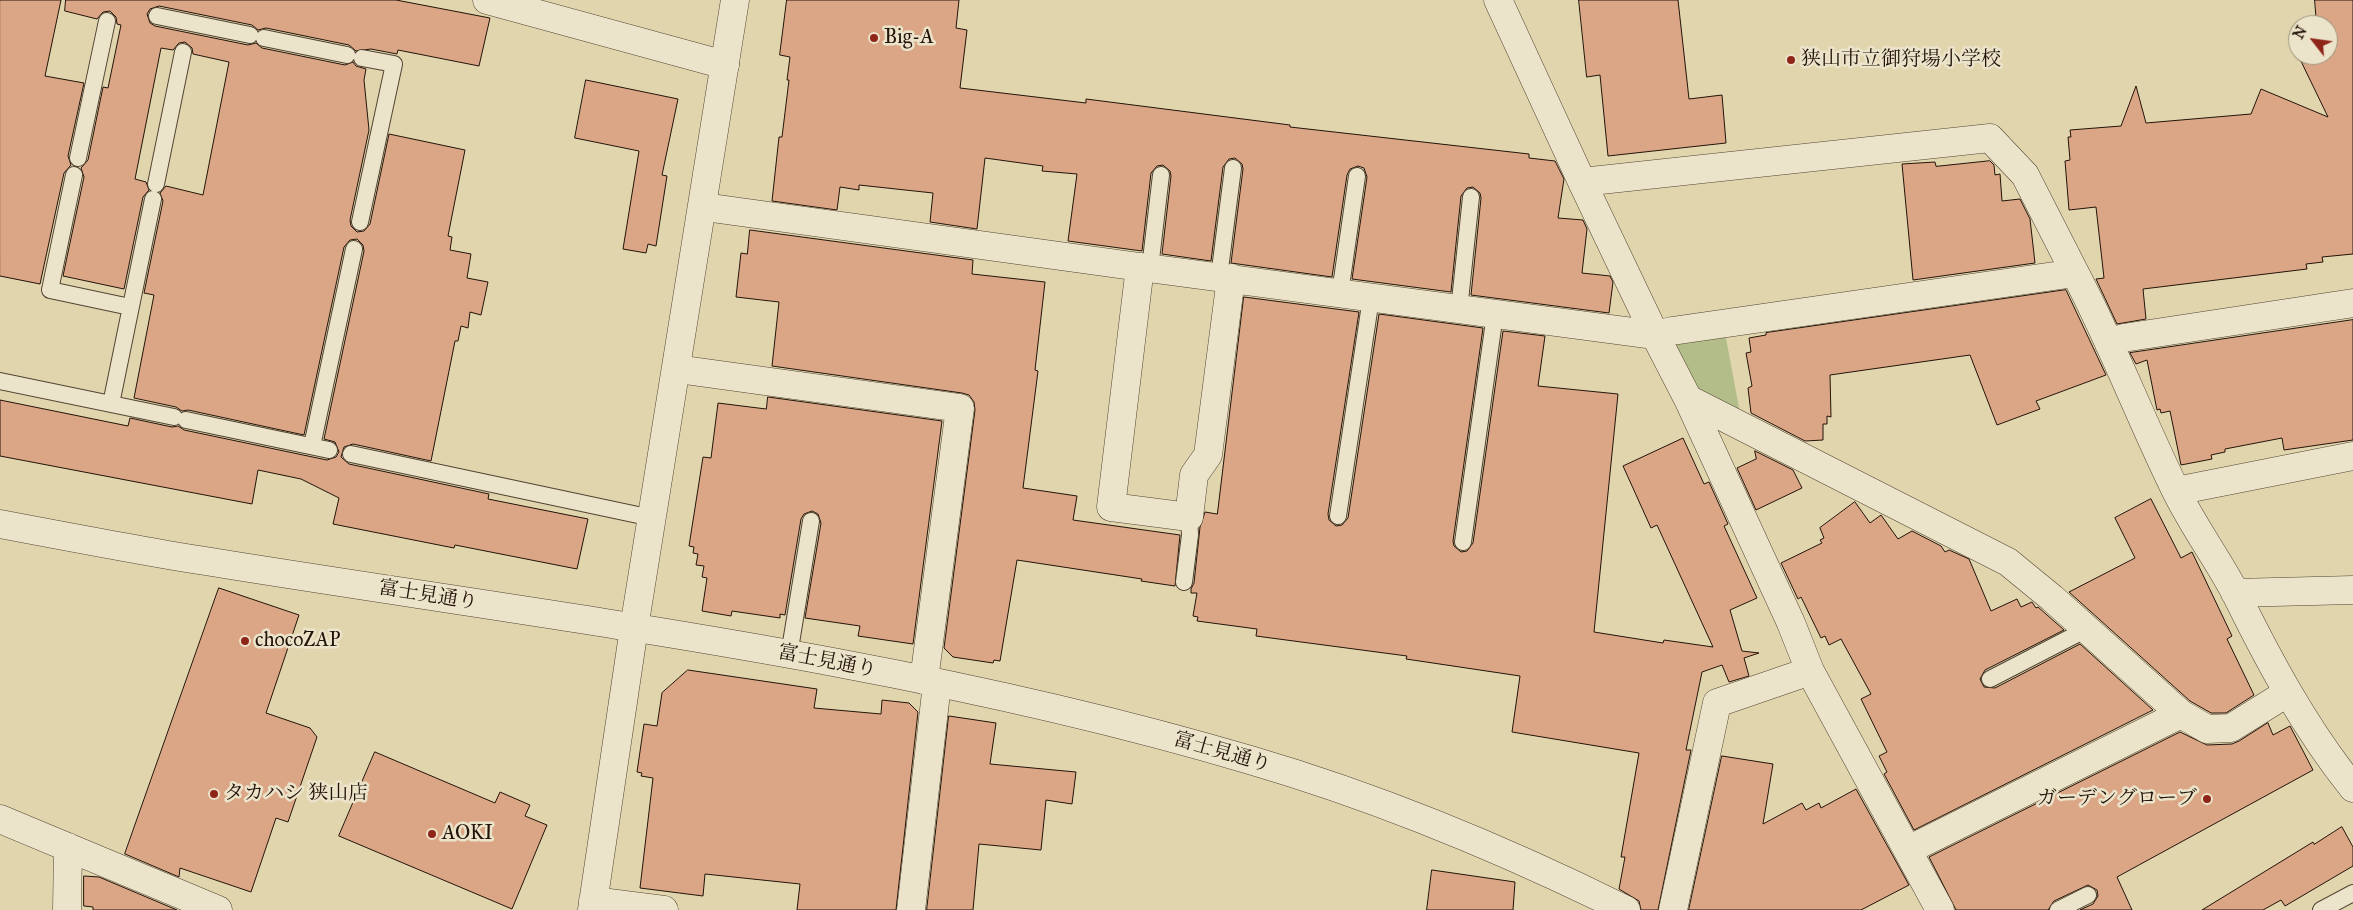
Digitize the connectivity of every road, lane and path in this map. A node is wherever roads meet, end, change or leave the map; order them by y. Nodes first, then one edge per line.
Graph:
1 (487, 0) edge
2 (736, 0) edge
3 (1498, 0) edge
4 (157, 16) dead end
5 (107, 21) dead end
6 (183, 52) dead end
7 (725, 66) junction
8 (78, 158) dead end
9 (1233, 168) dead end
10 (74, 174) dead end
11 (1160, 175) dead end
12 (1357, 176) dead end
13 (1582, 182) junction
14 (1471, 197) dead end
15 (704, 206) junction
16 (360, 222) dead end
17 (354, 249) dead end
18 (1145, 268) junction
19 (2075, 273) junction
20 (1225, 277) junction
21 (1340, 293) junction
22 (1370, 298) junction
23 (2353, 303) edge
24 (130, 307) junction
25 (1458, 310) junction
26 (1494, 314) junction
27 (1655, 335) junction
28 (2108, 344) junction
29 (677, 369) junction
30 (0, 381) edge
31 (1688, 399) junction
32 (111, 404) junction
33 (312, 446) junction
34 (329, 450) dead end
35 (351, 454) dead end
36 (2353, 456) edge
37 (2176, 491) junction
38 (1338, 516) dead end
39 (1189, 517) junction
40 (652, 518) junction
41 (811, 520) dead end
42 (0, 524) edge
43 (1463, 542) dead end
44 (1184, 582) dead end
45 (2353, 590) edge
46 (2235, 593) junction
47 (634, 628) junction
48 (2086, 630) junction
49 (788, 655) junction
50 (1810, 670) junction
51 (1990, 679) dead end
52 (931, 682) junction
53 (2287, 693) junction
54 (2181, 714) junction
55 (2353, 788) edge
56 (0, 819) edge
57 (68, 847) junction
58 (1908, 850) junction
59 (2353, 893) edge
60 (2088, 895) dead end
61 (593, 905) edge
62 (67, 910) edge
63 (218, 910) edge
64 (664, 910) edge
65 (911, 910) edge
66 (1626, 910) edge
67 (1673, 910) edge
68 (1940, 910) edge
69 (2058, 910) edge
70 (2321, 910) edge

1 - 7 street
2 - 7 street
3 - 13 street
4 - 16 lane
5 - 8 lane
6 - 24 lane
7 - 15 street
9 - 20 lane
10 - 24 lane
11 - 18 lane
12 - 21 lane
13 - 19 street
13 - 27 street
14 - 25 lane
15 - 18 street
15 - 29 street
17 - 33 lane
18 - 20 street
18 - 39 street
19 - 27 street
19 - 28 street
20 - 21 street
20 - 39 street
21 - 22 street
22 - 25 street
22 - 38 lane
23 - 28 street
24 - 32 lane
25 - 26 street
26 - 27 street
26 - 43 lane
27 - 31 street
28 - 37 street
29 - 40 street
29 - 52 street
30 - 32 lane
31 - 48 street
31 - 50 street
32 - 33 lane
33 - 34 lane
35 - 40 lane
36 - 37 street
37 - 46 street
39 - 44 lane
40 - 47 street
41 - 49 lane
42 - 47 street, 富士見通り
45 - 46 street
46 - 53 street
47 - 49 street, 富士見通り
47 - 61 street
48 - 51 lane
48 - 54 street
49 - 52 street, 富士見通り
50 - 58 street
50 - 67 street
52 - 65 street
52 - 66 street, 富士見通り
53 - 54 street
53 - 55 street
54 - 58 street
56 - 57 street
57 - 62 street
57 - 63 street
58 - 68 street
59 - 70 lane
60 - 69 lane
61 - 64 street

